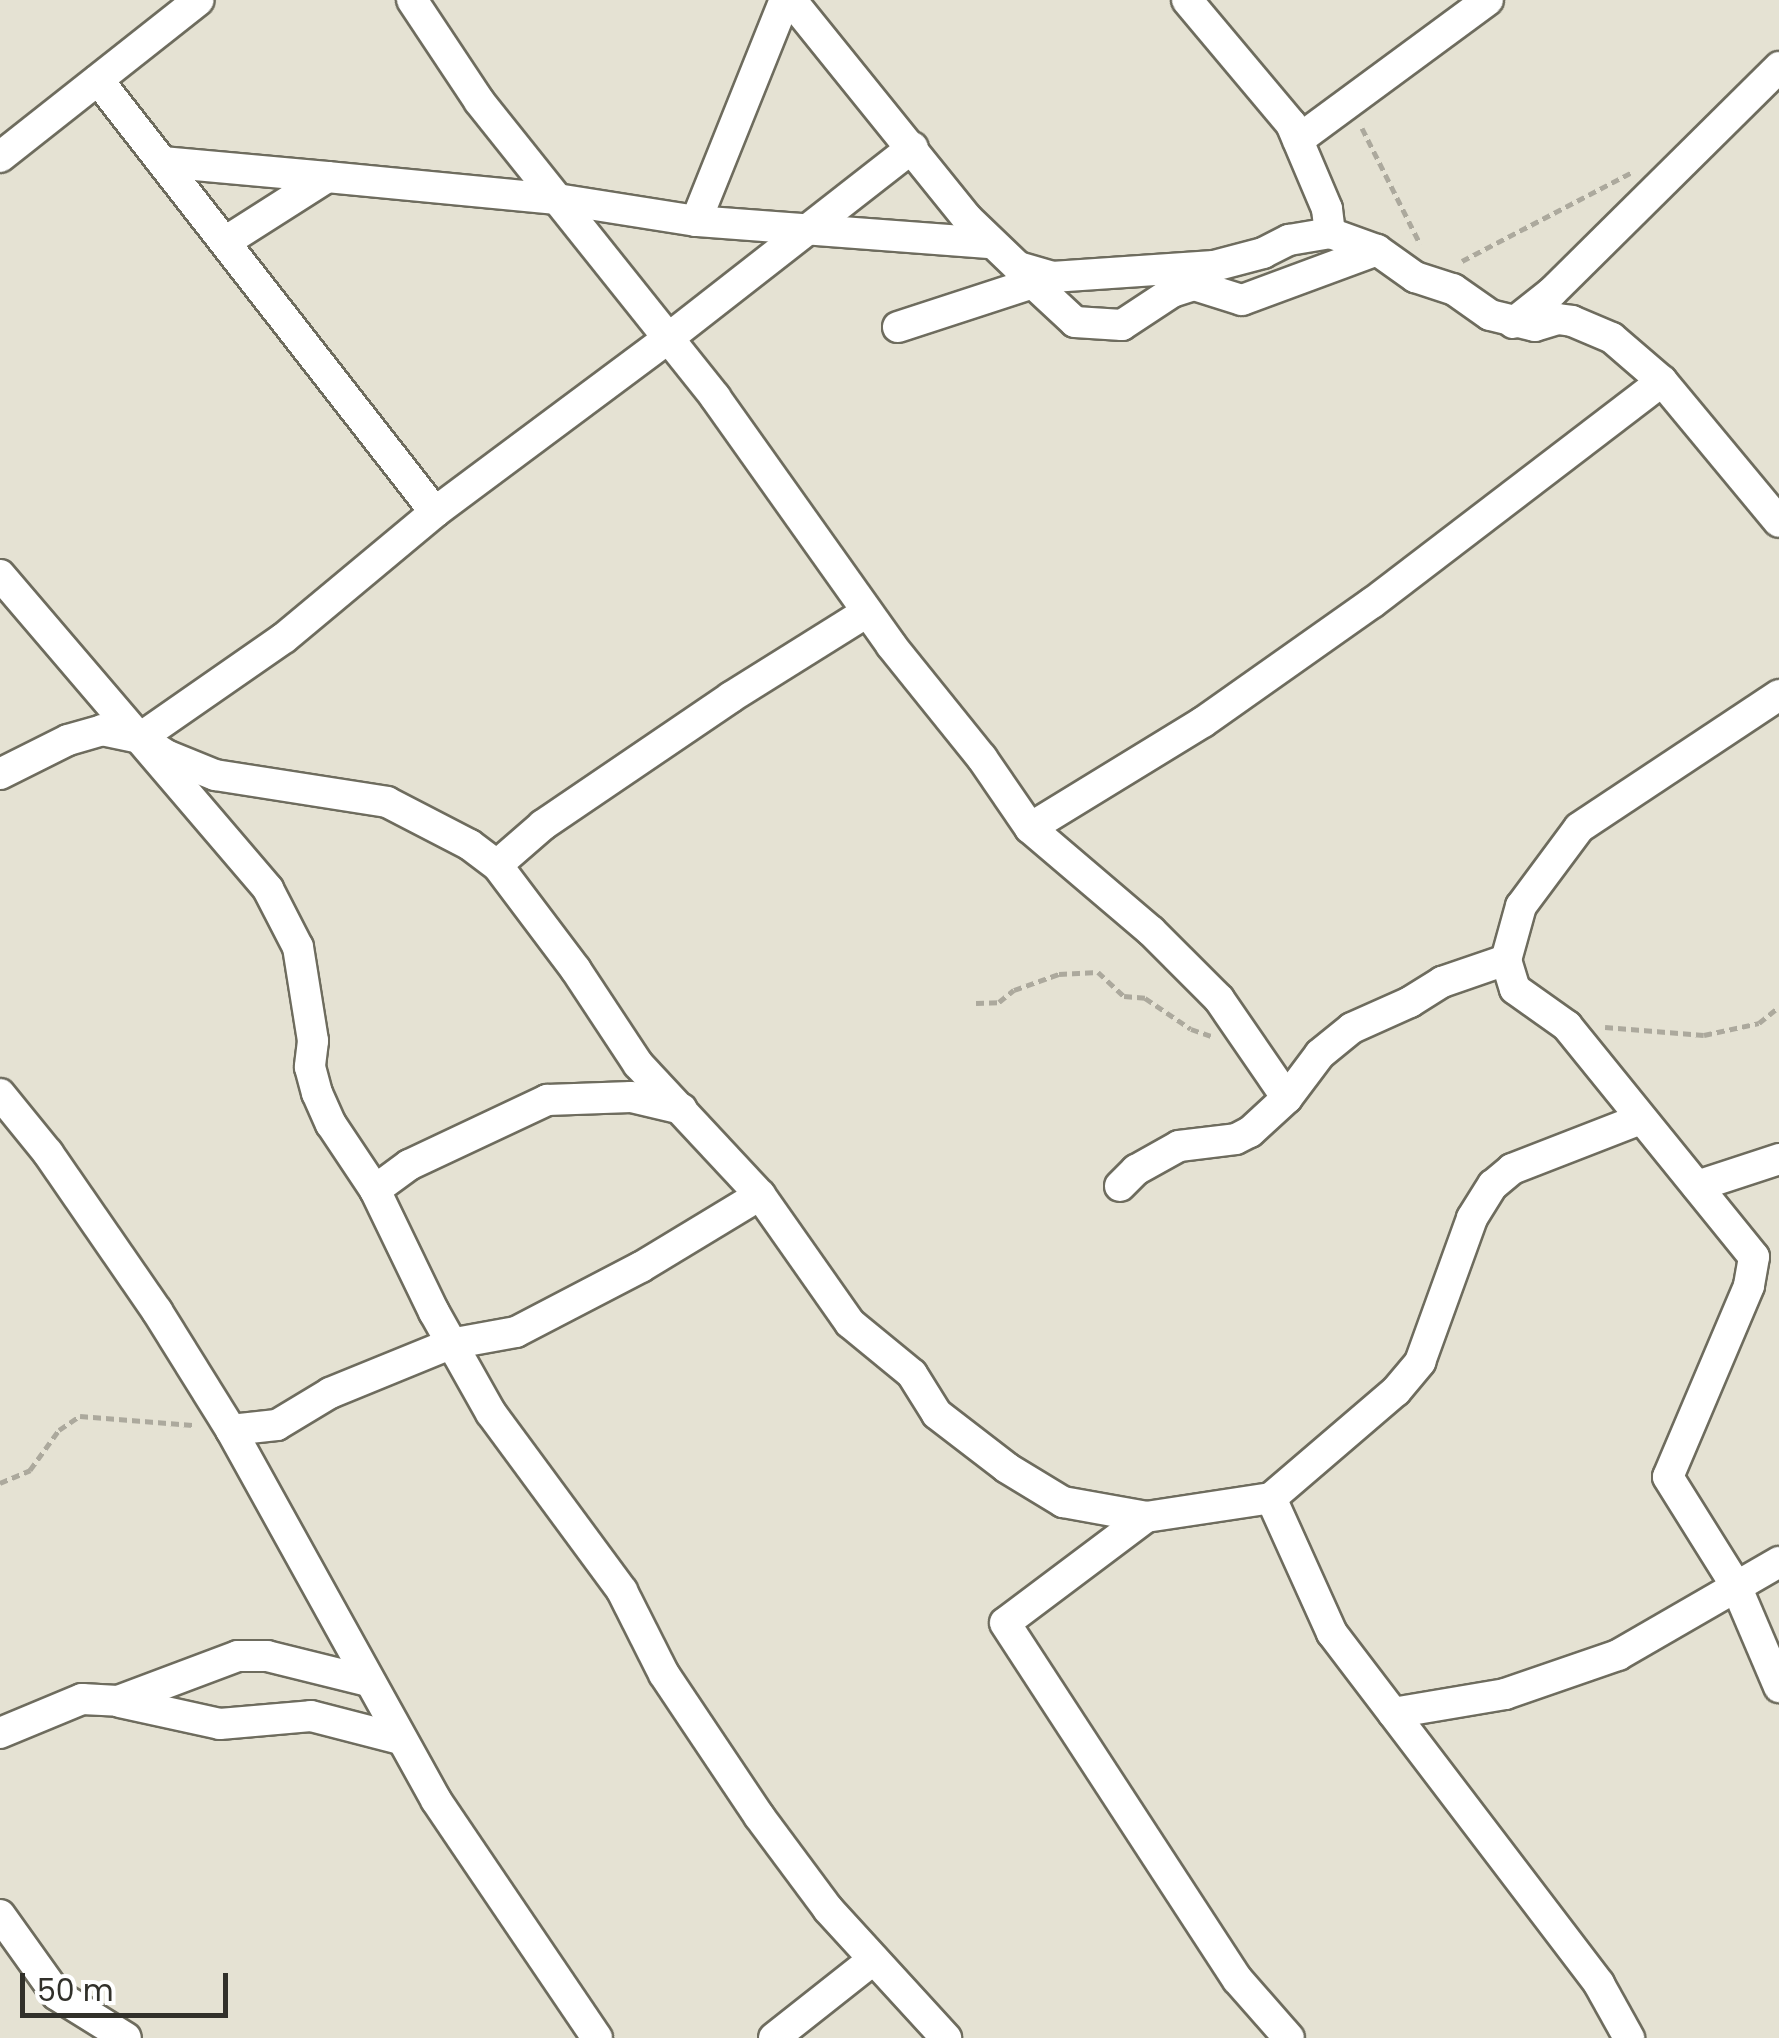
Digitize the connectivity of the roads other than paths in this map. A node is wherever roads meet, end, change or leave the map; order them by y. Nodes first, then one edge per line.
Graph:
1 (200, 0) edge
2 (412, 0) edge
3 (788, 0) edge
4 (1187, 0) edge
5 (1477, 3) edge
6 (1779, 67) edge
7 (98, 80) junction
8 (1298, 140) junction
9 (914, 148) junction
10 (0, 156) edge
11 (162, 162) junction
12 (327, 177) junction
13 (558, 199) junction
14 (696, 221) junction
15 (807, 230) junction
16 (1330, 234) junction
17 (225, 242) junction
18 (990, 243) junction
19 (1377, 250) junction
20 (1512, 323) junction
21 (898, 327) dead end
22 (666, 340) junction
23 (1662, 381) junction
24 (434, 512) junction
25 (1779, 522) edge
26 (0, 575) edge
27 (867, 612) junction
28 (1779, 695) edge
29 (140, 738) junction
30 (0, 774) edge
31 (1030, 828) junction
32 (496, 865) junction
33 (1506, 960) junction
34 (0, 1094) edge
35 (1288, 1098) junction
36 (682, 1110) junction
37 (1641, 1119) junction
38 (1779, 1159) edge
39 (1120, 1186) dead end
40 (1696, 1186) junction
41 (375, 1190) junction
42 (760, 1196) junction
43 (450, 1344) junction
44 (231, 1430) junction
45 (1271, 1498) junction
46 (1146, 1517) junction
47 (1779, 1562) edge
48 (1736, 1586) junction
49 (368, 1681) junction
50 (1779, 1687) edge
51 (118, 1701) junction
52 (1393, 1713) junction
53 (0, 1733) edge
54 (400, 1739) junction
55 (0, 1915) edge
56 (874, 1960) junction
57 (126, 2038) edge
58 (597, 2038) edge
59 (774, 2038) edge
60 (946, 2038) edge
61 (1289, 2038) edge
62 (1629, 2038) edge

1 - 7 street
2 - 13 street
3 - 9 street
3 - 14 street
4 - 8 street
5 - 8 street
6 - 20 street
7 - 10 street
7 - 11 street
8 - 16 street
9 - 15 street
9 - 18 street
11 - 12 street
11 - 17 street
12 - 13 street
12 - 17 street
13 - 14 street
13 - 22 street
14 - 15 street
15 - 18 street
15 - 22 street
16 - 18 street
16 - 19 street
17 - 24 street
19 - 20 street
19 - 21 street
20 - 23 street
22 - 24 street
22 - 27 street
23 - 25 street
23 - 31 street
24 - 29 street
26 - 29 street
27 - 31 street
27 - 32 street
28 - 33 street
29 - 30 street
29 - 32 street
29 - 41 street
31 - 35 street
32 - 36 street
33 - 35 street
33 - 37 street
34 - 44 street
35 - 39 street
36 - 41 street
36 - 42 street
37 - 40 street
37 - 45 street
38 - 40 street
40 - 48 street
41 - 43 street
42 - 43 street
42 - 46 street
43 - 44 street
43 - 56 street
44 - 49 street
45 - 46 street
45 - 52 street
46 - 61 street
47 - 48 street
48 - 50 street
48 - 52 street
49 - 51 street
49 - 54 street
51 - 53 street
51 - 54 street
52 - 62 street
54 - 58 street
55 - 57 street
56 - 59 street
56 - 60 street

